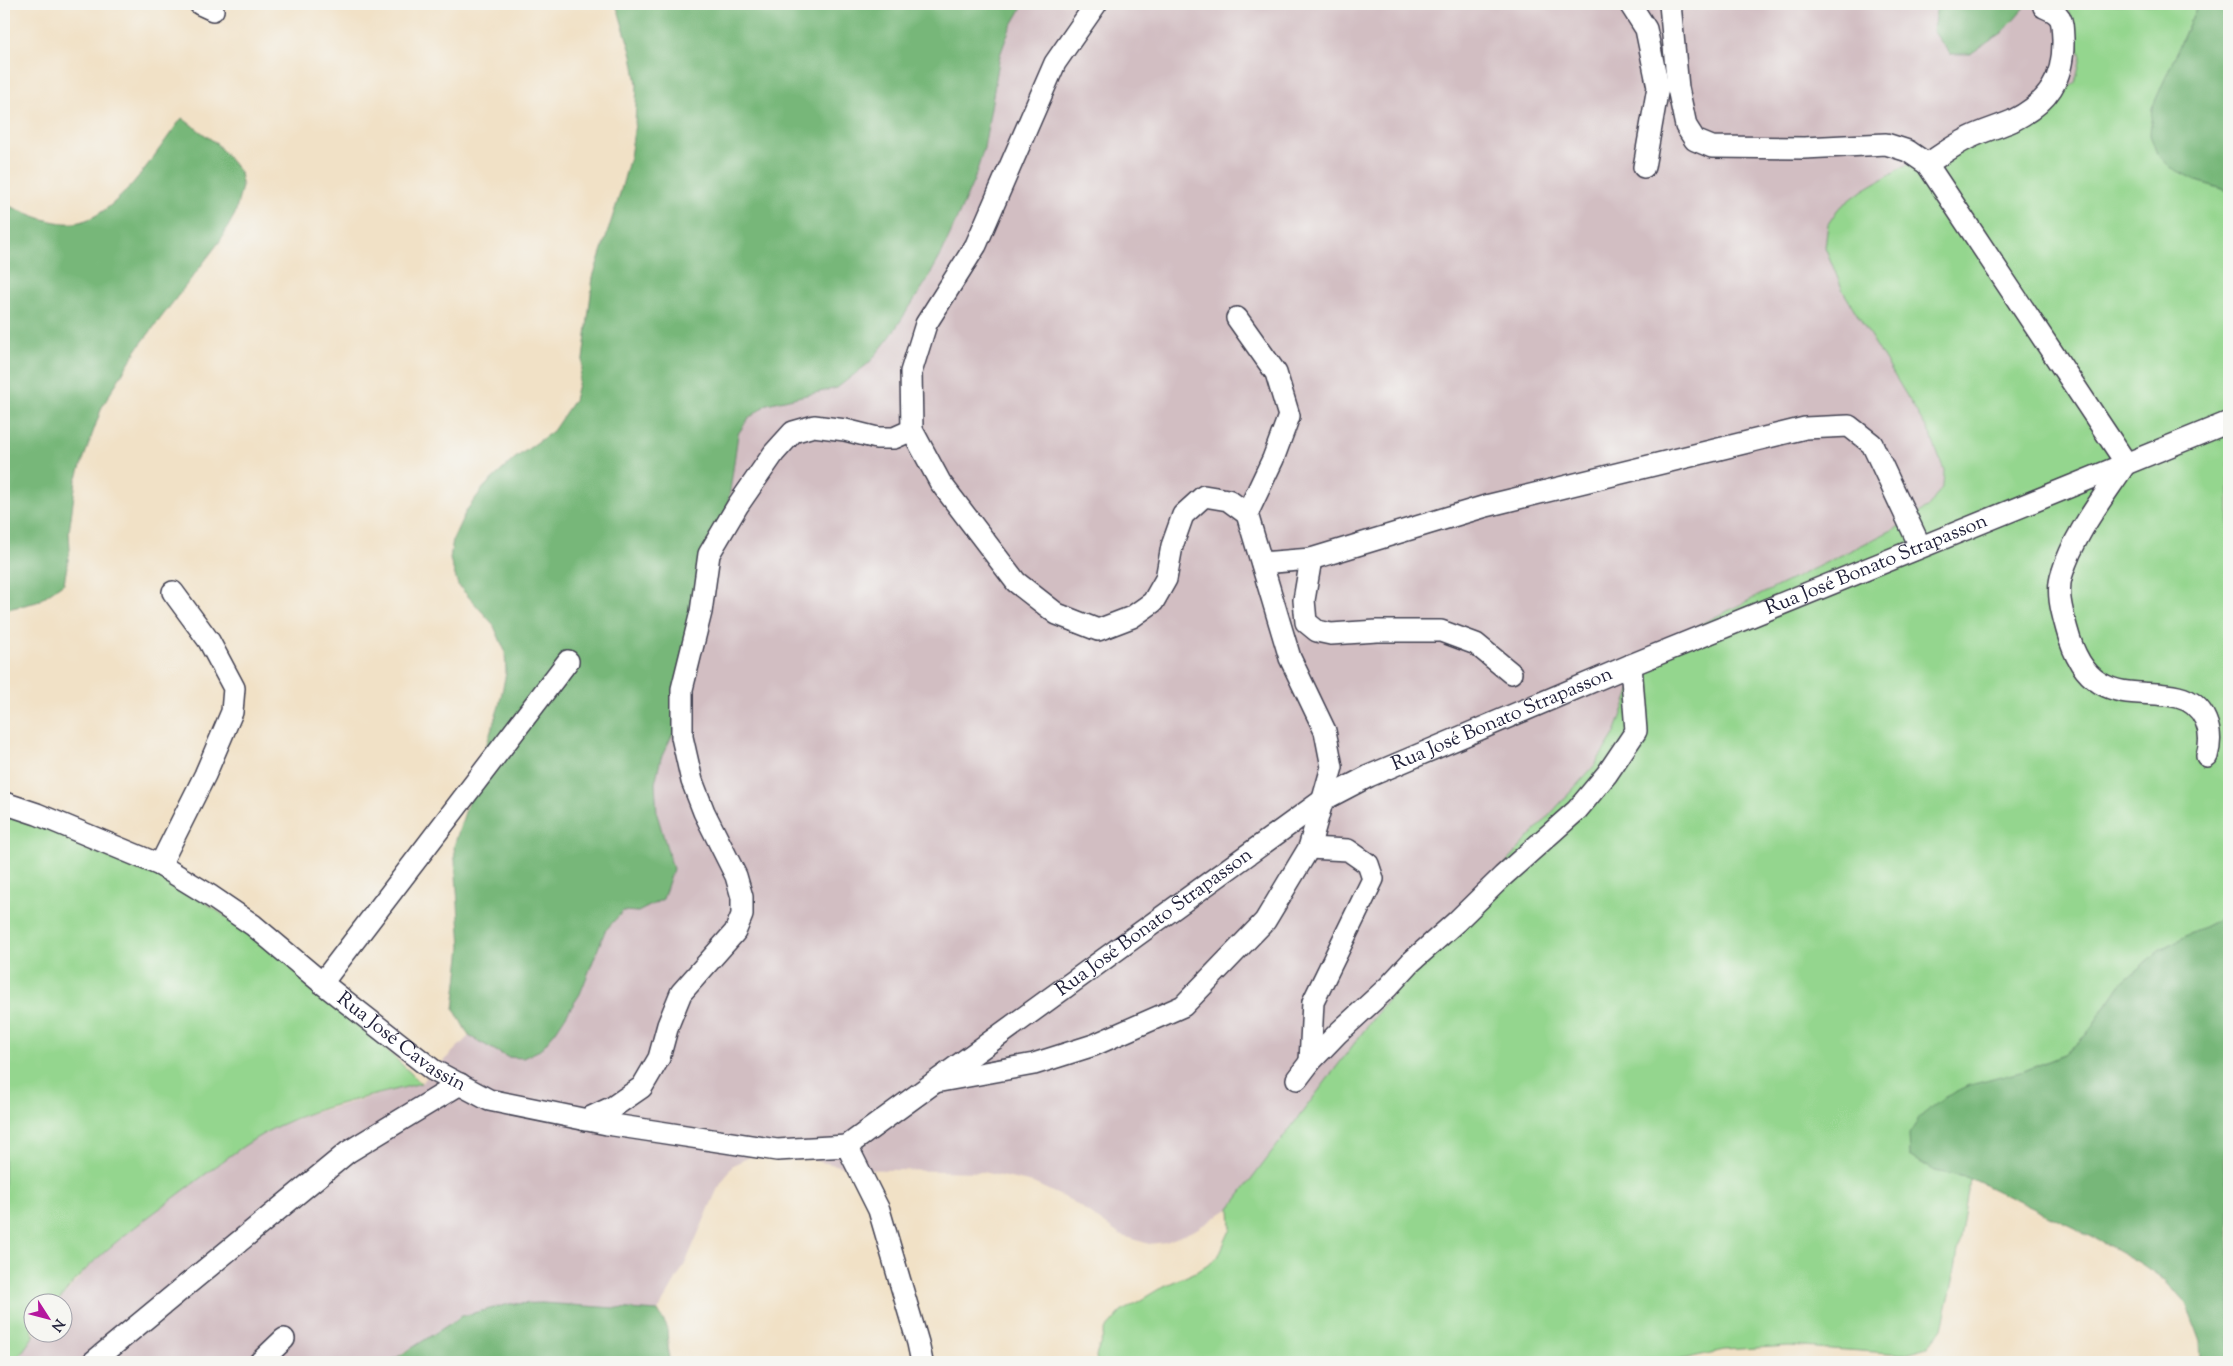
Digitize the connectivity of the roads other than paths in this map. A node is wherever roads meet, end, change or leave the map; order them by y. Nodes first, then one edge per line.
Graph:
1 (1096, 4) edge
2 (1630, 4) edge
3 (1670, 4) edge
4 (2044, 7) dead end
5 (1926, 164) junction
6 (1644, 167) dead end
7 (1237, 318) dead end
8 (2229, 422) edge
9 (912, 430) junction
10 (2126, 463) junction
11 (1247, 514) junction
12 (1920, 546) junction
13 (1311, 559) junction
14 (1262, 563) junction
15 (173, 592) dead end
16 (568, 661) dead end
17 (1631, 665) junction
18 (1511, 673) dead end
19 (2206, 756) dead end
20 (1323, 800) junction
21 (4, 803) edge
22 (1309, 848) junction
23 (160, 866) junction
24 (322, 983) junction
25 (1310, 1062) junction
26 (1297, 1079) dead end
27 (935, 1082) junction
28 (460, 1084) junction
29 (586, 1120) junction
30 (847, 1146) junction
31 (284, 1339) dead end
32 (93, 1362) edge
33 (260, 1362) edge
34 (922, 1362) edge

1 - 9 street
2 - 6 street
3 - 5 street
4 - 5 street
5 - 10 street
7 - 11 street
8 - 10 street, Rua José Bonato Strapasson
9 - 11 street
9 - 29 street
10 - 12 street, Rua José Bonato Strapasson
10 - 19 street
11 - 14 street
12 - 13 street
12 - 17 street, Rua José Bonato Strapasson
13 - 14 street
13 - 18 street
14 - 20 street
15 - 23 street
16 - 24 street
17 - 20 street, Rua José Bonato Strapasson
17 - 25 street
20 - 22 street
20 - 27 street, Rua José Bonato Strapasson
21 - 23 street, Rua José Cavassin
22 - 25 street
22 - 27 street
23 - 24 street, Rua José Cavassin
24 - 28 street, Rua José Cavassin
25 - 26 street
27 - 30 street, Rua José Bonato Strapasson
28 - 29 street, Rua José Cavassin
28 - 32 street
29 - 30 street, Rua José Cavassin
30 - 34 street
31 - 33 street

